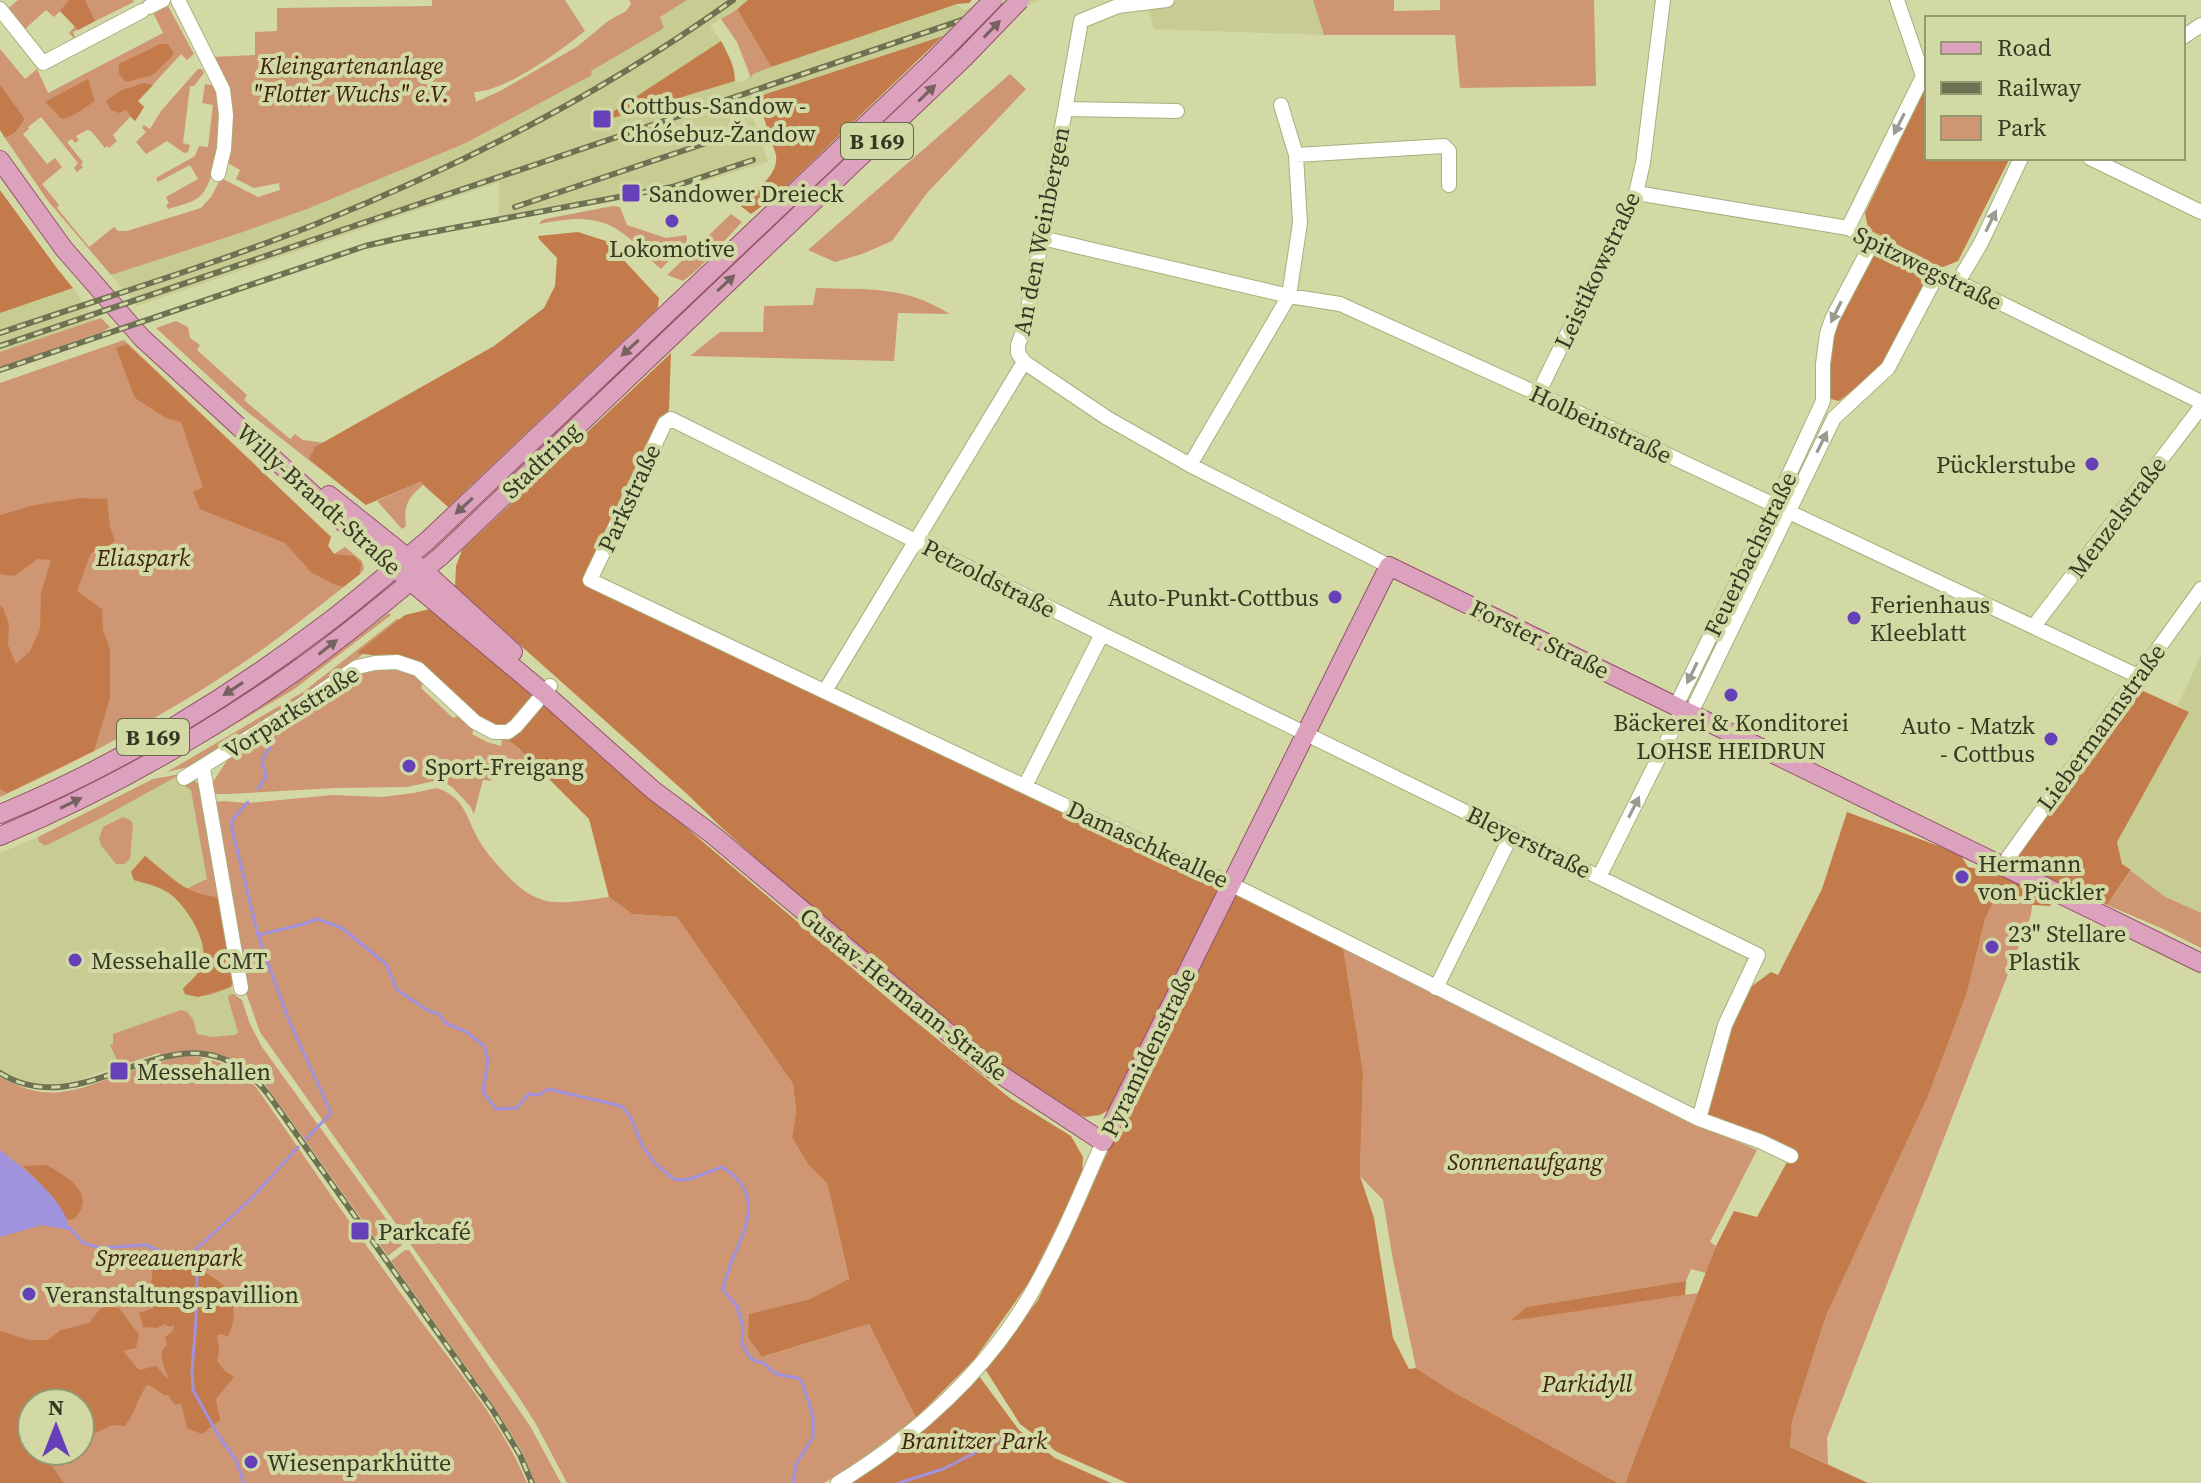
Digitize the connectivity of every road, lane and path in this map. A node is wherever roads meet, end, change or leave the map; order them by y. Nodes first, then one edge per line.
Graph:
1 (178, 0) edge
2 (993, 0) edge
3 (1020, 0) edge
4 (1167, 0) edge
5 (1663, 0) edge
6 (1897, 0) edge
7 (151, 6) edge
8 (0, 9) edge
9 (1925, 77) edge
10 (1281, 105) dead end
11 (1065, 109) junction
12 (1177, 111) dead end
13 (1296, 155) junction
14 (0, 160) edge
15 (2020, 160) edge
16 (2094, 160) edge
17 (218, 174) dead end
18 (1449, 185) dead end
19 (1636, 193) junction
20 (2201, 212) edge
21 (1848, 228) junction
22 (1042, 238) junction
23 (1872, 243) junction
24 (1936, 277) junction
25 (1958, 282) junction
26 (1289, 296) junction
27 (1021, 358) junction
28 (1538, 394) junction
29 (2201, 404) edge
30 (671, 419) joint
31 (1190, 465) junction
32 (1781, 510) junction
33 (916, 541) junction
34 (401, 562) junction
35 (1389, 566) junction
36 (417, 576) junction
37 (590, 580) joint
38 (2201, 589) edge
39 (2034, 626) junction
40 (1102, 634) junction
41 (2138, 676) junction
42 (547, 689) junction
43 (825, 691) junction
44 (1683, 709) junction
45 (1308, 733) junction
46 (203, 768) junction
47 (184, 778) dead end
48 (1025, 786) junction
49 (0, 814) edge
50 (1512, 834) junction
51 (0, 836) edge
52 (2002, 866) junction
53 (1599, 877) junction
54 (1231, 884) junction
55 (2201, 963) edge
56 (241, 988) dead end
57 (1436, 988) junction
58 (1699, 1119) junction
59 (1103, 1142) junction
60 (1791, 1156) dead end
61 (838, 1483) edge

1 - 17 street
2 -> 34 main road, Stadtring / B 169, bridge
36 -> 3 main road, Stadtring / B 169, bridge
4 - 11 street, An den Weinbergen
5 - 19 street, Leistikowstraße
6 - 9 street
7 - 8 street
9 -> 21 street
10 - 13 street
11 - 12 street, An den Weinbergen
11 - 22 street, An den Weinbergen
13 - 18 street
13 - 26 street
14 - 34 main road, Willy-Brandt-Straße
25 -> 15 street
16 - 20 street
19 - 21 street, Spitzwegstraße
19 - 28 street, Leistikowstraße
21 - 23 street, Spitzwegstraße
22 - 26 street, Holbeinstraße
22 - 27 street, An den Weinbergen
23 - 24 street, Spitzwegstraße
23 -> 32 street, Feuerbachstraße
24 - 25 street, Spitzwegstraße
32 -> 24 street
25 - 29 street, Spitzwegstraße
26 - 28 street, Holbeinstraße
26 - 31 street
27 - 31 street, Forster Straße
27 - 33 street, An den Weinbergen
28 - 32 street, Holbeinstraße
29 - 39 street, Menzelstraße
30 - 33 street, Petzoldstraße
30 - 37 street, Parkstraße
31 - 35 street, Forster Straße
32 - 39 street, Holbeinstraße
32 - 44 street, Feuerbachstraße
33 - 40 street, Petzoldstraße
33 - 43 street, An den Weinbergen
34 - 36 main road, Willy-Brandt-Straße
34 -> 49 main road, Stadtring / B 169
35 - 44 main road, Forster Straße
35 - 45 main road, Pyramidenstraße
36 - 42 main road, Gustav-Hermann-Straße
51 -> 36 main road, Stadtring / B 169
37 - 43 street, Damaschkeallee
38 - 41 street, Liebermannstraße
39 - 41 street, Holbeinstraße
40 - 45 street, Petzoldstraße
40 - 48 street
41 - 52 street, Liebermannstraße
42 - 46 street, Vorparkstraße
42 - 59 main road, Gustav-Hermann-Straße
43 - 48 street, Damaschkeallee
44 - 52 main road, Forster Straße
53 -> 44 street, Feuerbachstraße
45 - 50 street, Bleyerstraße
45 - 54 main road, Pyramidenstraße
46 - 47 street, Vorparkstraße
46 - 56 street
48 - 54 street, Damaschkeallee
50 - 53 street, Bleyerstraße
50 - 57 street
52 - 55 main road, Forster Straße
53 - 58 street, Bleyerstraße
54 - 57 street, Damaschkeallee
54 - 59 main road, Pyramidenstraße
57 - 58 street, Damaschkeallee
58 - 60 street, Damaschkeallee
59 - 61 street, Pyramidenstraße

